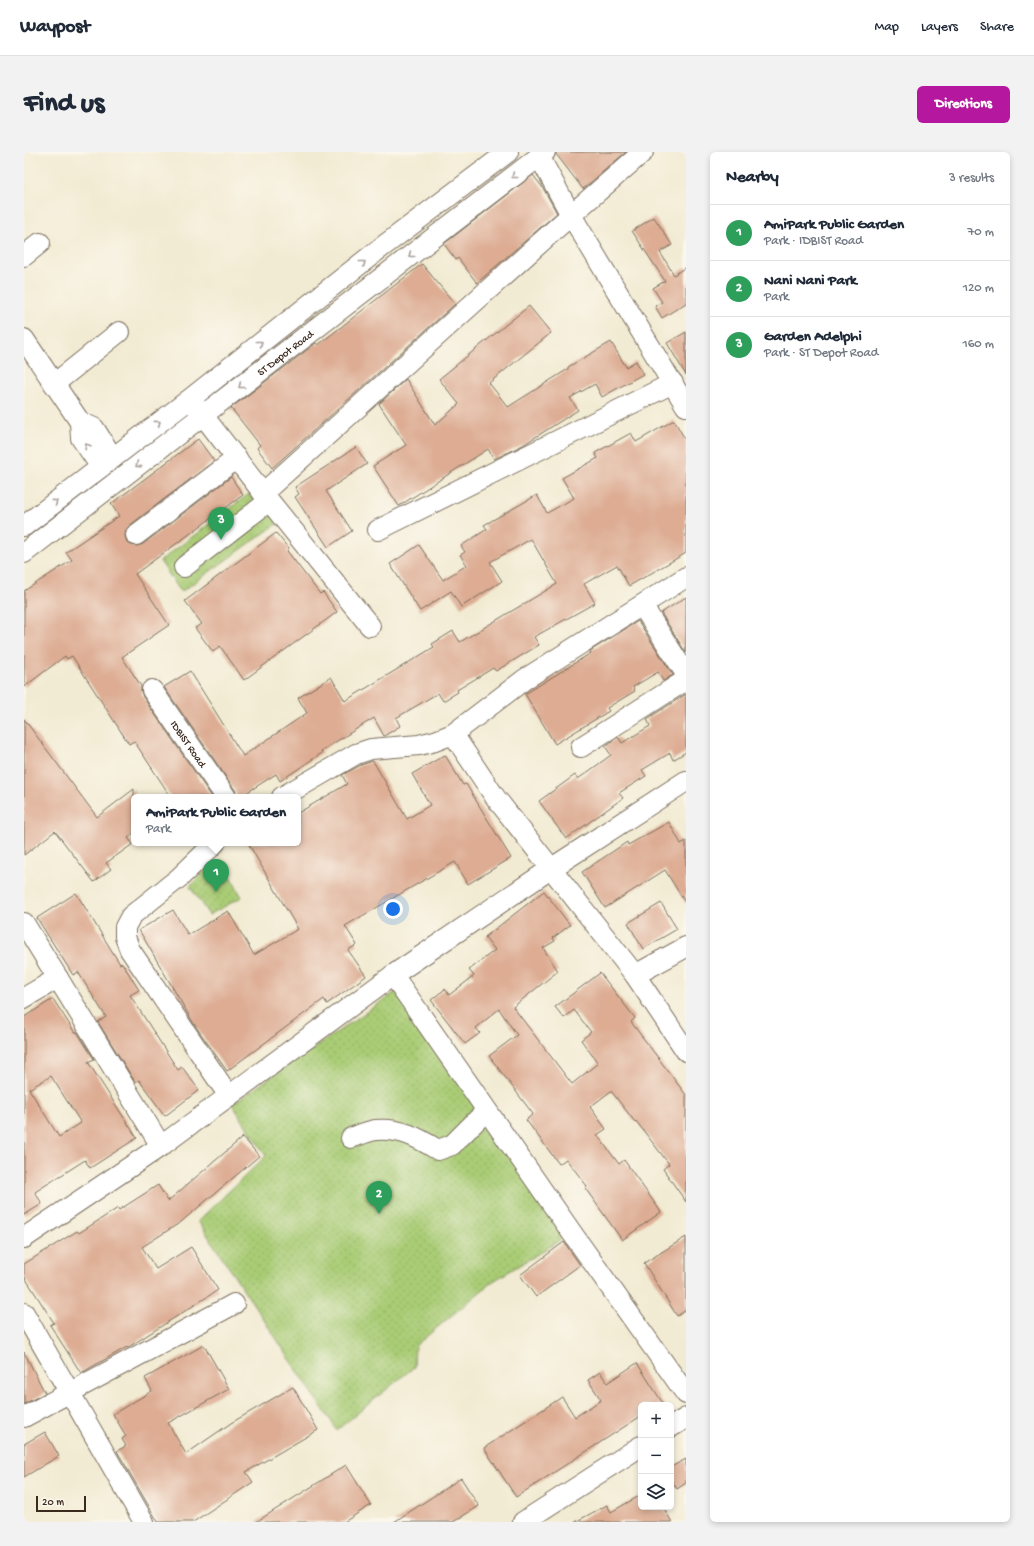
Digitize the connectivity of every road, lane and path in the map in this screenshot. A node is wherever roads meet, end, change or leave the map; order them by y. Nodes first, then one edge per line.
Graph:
1 (508, 152) edge
2 (643, 152) edge
3 (542, 154) edge
4 (571, 215) junction
5 (40, 243) dead end
6 (24, 256) edge
7 (119, 332) dead end
8 (24, 339) edge
9 (673, 383) junction
10 (54, 384) junction
11 (190, 399) junction
12 (686, 406) edge
13 (202, 416) junction
14 (237, 458) junction
15 (107, 462) junction
16 (266, 497) junction
17 (27, 524) edge
18 (378, 530) dead end
19 (136, 535) dead end
20 (43, 538) junction
21 (24, 553) edge
22 (184, 567) dead end
23 (686, 577) edge
24 (642, 605) junction
25 (370, 626) dead end
26 (686, 674) edge
27 (686, 680) edge
28 (152, 690) dead end
29 (453, 734) junction
30 (581, 747) dead end
31 (686, 781) edge
32 (224, 794) edge
33 (287, 794) edge
34 (212, 846) edge
35 (552, 868) junction
36 (24, 924) edge
37 (686, 947) edge
38 (393, 975) junction
39 (635, 975) junction
40 (58, 978) junction
41 (24, 998) edge
42 (686, 1051) edge
43 (228, 1096) junction
44 (486, 1110) junction
45 (351, 1138) dead end
46 (161, 1146) junction
47 (24, 1238) edge
48 (234, 1304) dead end
49 (24, 1313) edge
50 (70, 1392) junction
51 (686, 1394) edge
52 (24, 1417) edge
53 (686, 1418) edge
54 (674, 1425) edge
55 (638, 1448) edge
56 (144, 1522) edge
57 (523, 1522) edge

11 -> 1 street, ST Depot Road
2 - 4 street
3 - 4 street
3 -> 13 street, ST Depot Road
4 - 9 street
4 - 16 street
5 - 6 street
7 - 10 street
8 - 10 street
9 - 12 street
9 - 18 street
10 - 15 street
11 - 13 street
15 -> 11 street, ST Depot Road
13 - 14 street
13 -> 20 street, ST Depot Road
14 - 16 street
14 - 19 street
17 -> 15 street, ST Depot Road
16 - 22 street
16 - 25 street
17 - 20 street
20 - 21 street, ST Depot Road
23 - 24 street
24 - 26 street
24 - 29 street
27 - 30 street
28 - 32 street, IDBIST Road
29 - 33 street
29 - 35 street
31 - 35 street
34 - 43 street
35 - 38 street
35 - 39 street
36 - 40 street
37 - 39 street
38 - 43 street
38 - 44 street
39 - 42 street
40 - 41 street
40 - 46 street
43 - 46 street
44 - 45 street
44 - 51 street
46 - 47 street
48 - 50 street
49 - 50 street
50 - 52 street
50 - 56 street
53 - 54 street
55 - 57 street

